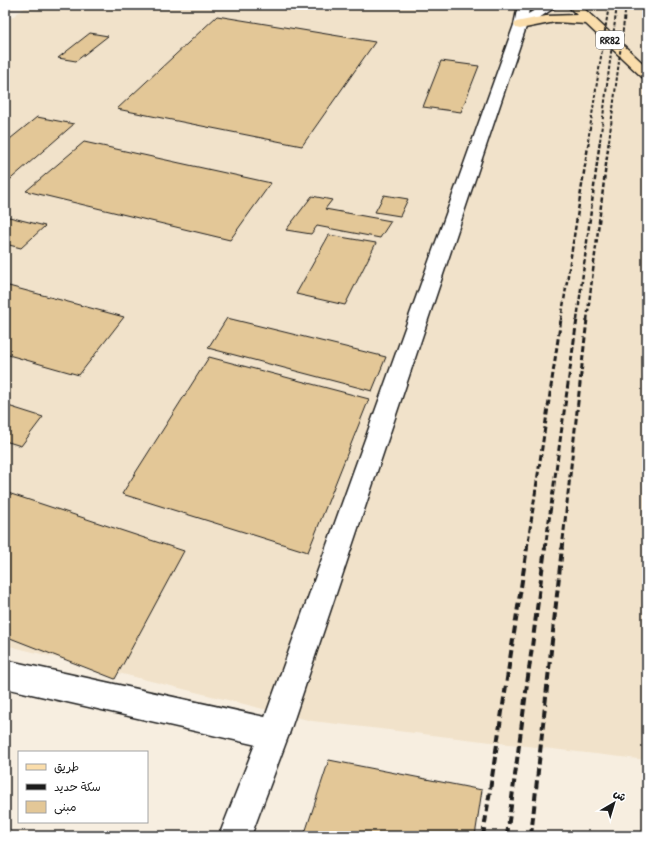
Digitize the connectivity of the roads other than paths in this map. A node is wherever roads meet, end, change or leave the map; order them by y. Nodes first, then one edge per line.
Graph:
1 (552, 5) edge
2 (573, 5) edge
3 (522, 15) edge
4 (591, 21) junction
5 (647, 74) edge
6 (5, 674) edge
7 (274, 734) junction
8 (235, 836) edge

1 - 3 main road
2 - 4 main road, RR82
3 - 4 main road
3 - 7 main road
4 - 5 main road, RR82
6 - 7 main road
7 - 8 main road

